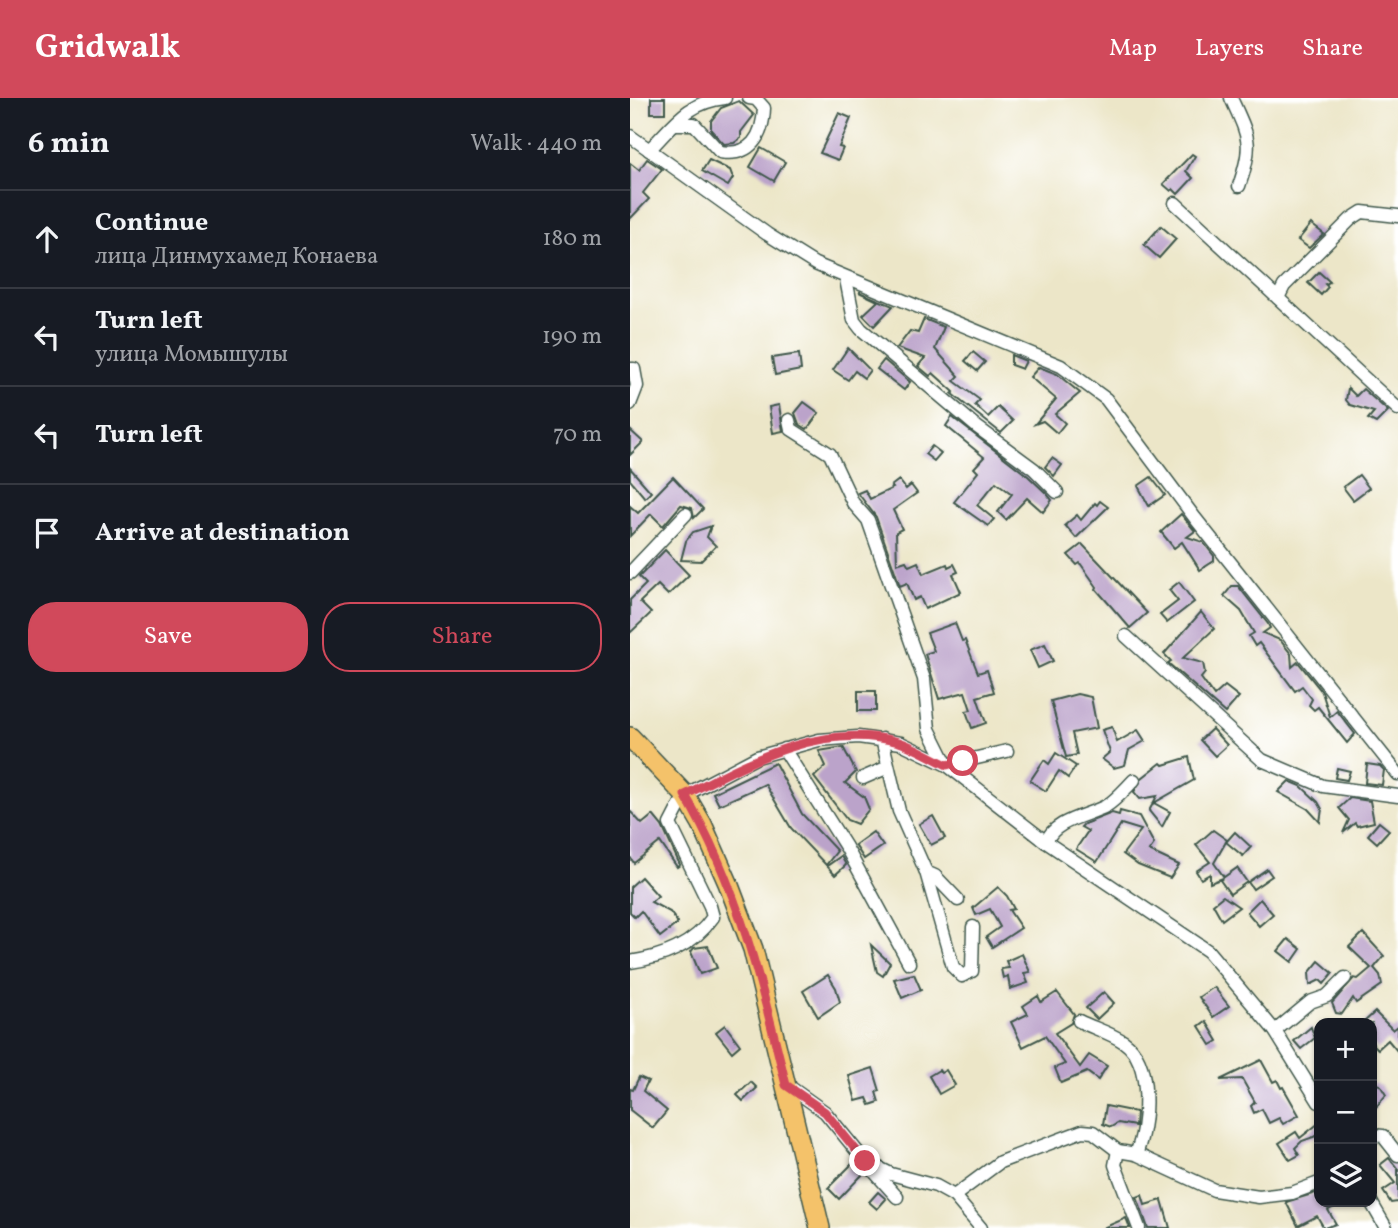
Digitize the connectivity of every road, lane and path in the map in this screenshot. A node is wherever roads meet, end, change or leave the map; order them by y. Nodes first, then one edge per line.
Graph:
1 (725, 98) edge
2 (749, 98) edge
3 (1231, 98) edge
4 (675, 124) junction
5 (630, 136) edge
6 (649, 150) junction
7 (1239, 186) dead end
8 (1175, 203) dead end
9 (1398, 216) edge
10 (846, 279) junction
11 (1278, 298) junction
12 (630, 369) edge
13 (630, 404) edge
14 (1398, 409) edge
15 (789, 420) dead end
16 (1057, 492) dead end
17 (686, 514) dead end
18 (630, 573) edge
19 (1126, 636) dead end
20 (929, 729) junction
21 (630, 737) edge
22 (882, 739) junction
23 (901, 743) junction
24 (784, 750) junction
25 (1007, 751) dead end
26 (947, 765) junction
27 (886, 768) junction
28 (1398, 774) edge
29 (863, 778) dead end
30 (1134, 780) dead end
31 (685, 795) junction
32 (1398, 796) edge
33 (1046, 842) junction
34 (926, 872) junction
35 (958, 900) dead end
36 (973, 927) dead end
37 (630, 962) edge
38 (909, 963) dead end
39 (1345, 978) dead end
40 (1079, 1021) dead end
41 (1275, 1031) junction
42 (786, 1085) junction
43 (1314, 1094) edge
44 (1377, 1135) edge
45 (1118, 1151) junction
46 (1136, 1154) junction
47 (1398, 1155) edge
48 (865, 1161) junction
49 (1314, 1185) edge
50 (954, 1196) junction
51 (897, 1198) dead end
52 (1374, 1207) edge
53 (820, 1228) edge
54 (981, 1228) edge
55 (1139, 1228) edge
56 (1386, 1228) edge

1 - 4 street
2 - 4 street
3 - 7 street
4 - 6 street
5 - 6 street
6 - 10 street
8 - 11 street
9 - 11 street
10 - 16 street
10 - 28 street
11 - 14 street
12 - 13 street
15 - 20 street
17 - 18 street
19 - 32 street
20 - 23 street
20 - 26 street
21 - 31 main road
22 - 23 street
22 - 24 street
22 - 27 street
23 - 26 street
24 - 31 street
24 - 38 street
25 - 26 street
26 - 33 street
27 - 29 street
27 - 34 street
30 - 33 street
31 - 37 street
31 - 42 main road
33 - 41 street
34 - 35 street
34 - 36 street
39 - 41 street
40 - 46 street
41 - 43 street
42 - 48 street
42 - 53 main road
44 - 47 street
45 - 46 street
45 - 50 street
45 - 55 street
46 - 49 street
48 - 50 street
48 - 51 street
50 - 54 street
52 - 56 street

